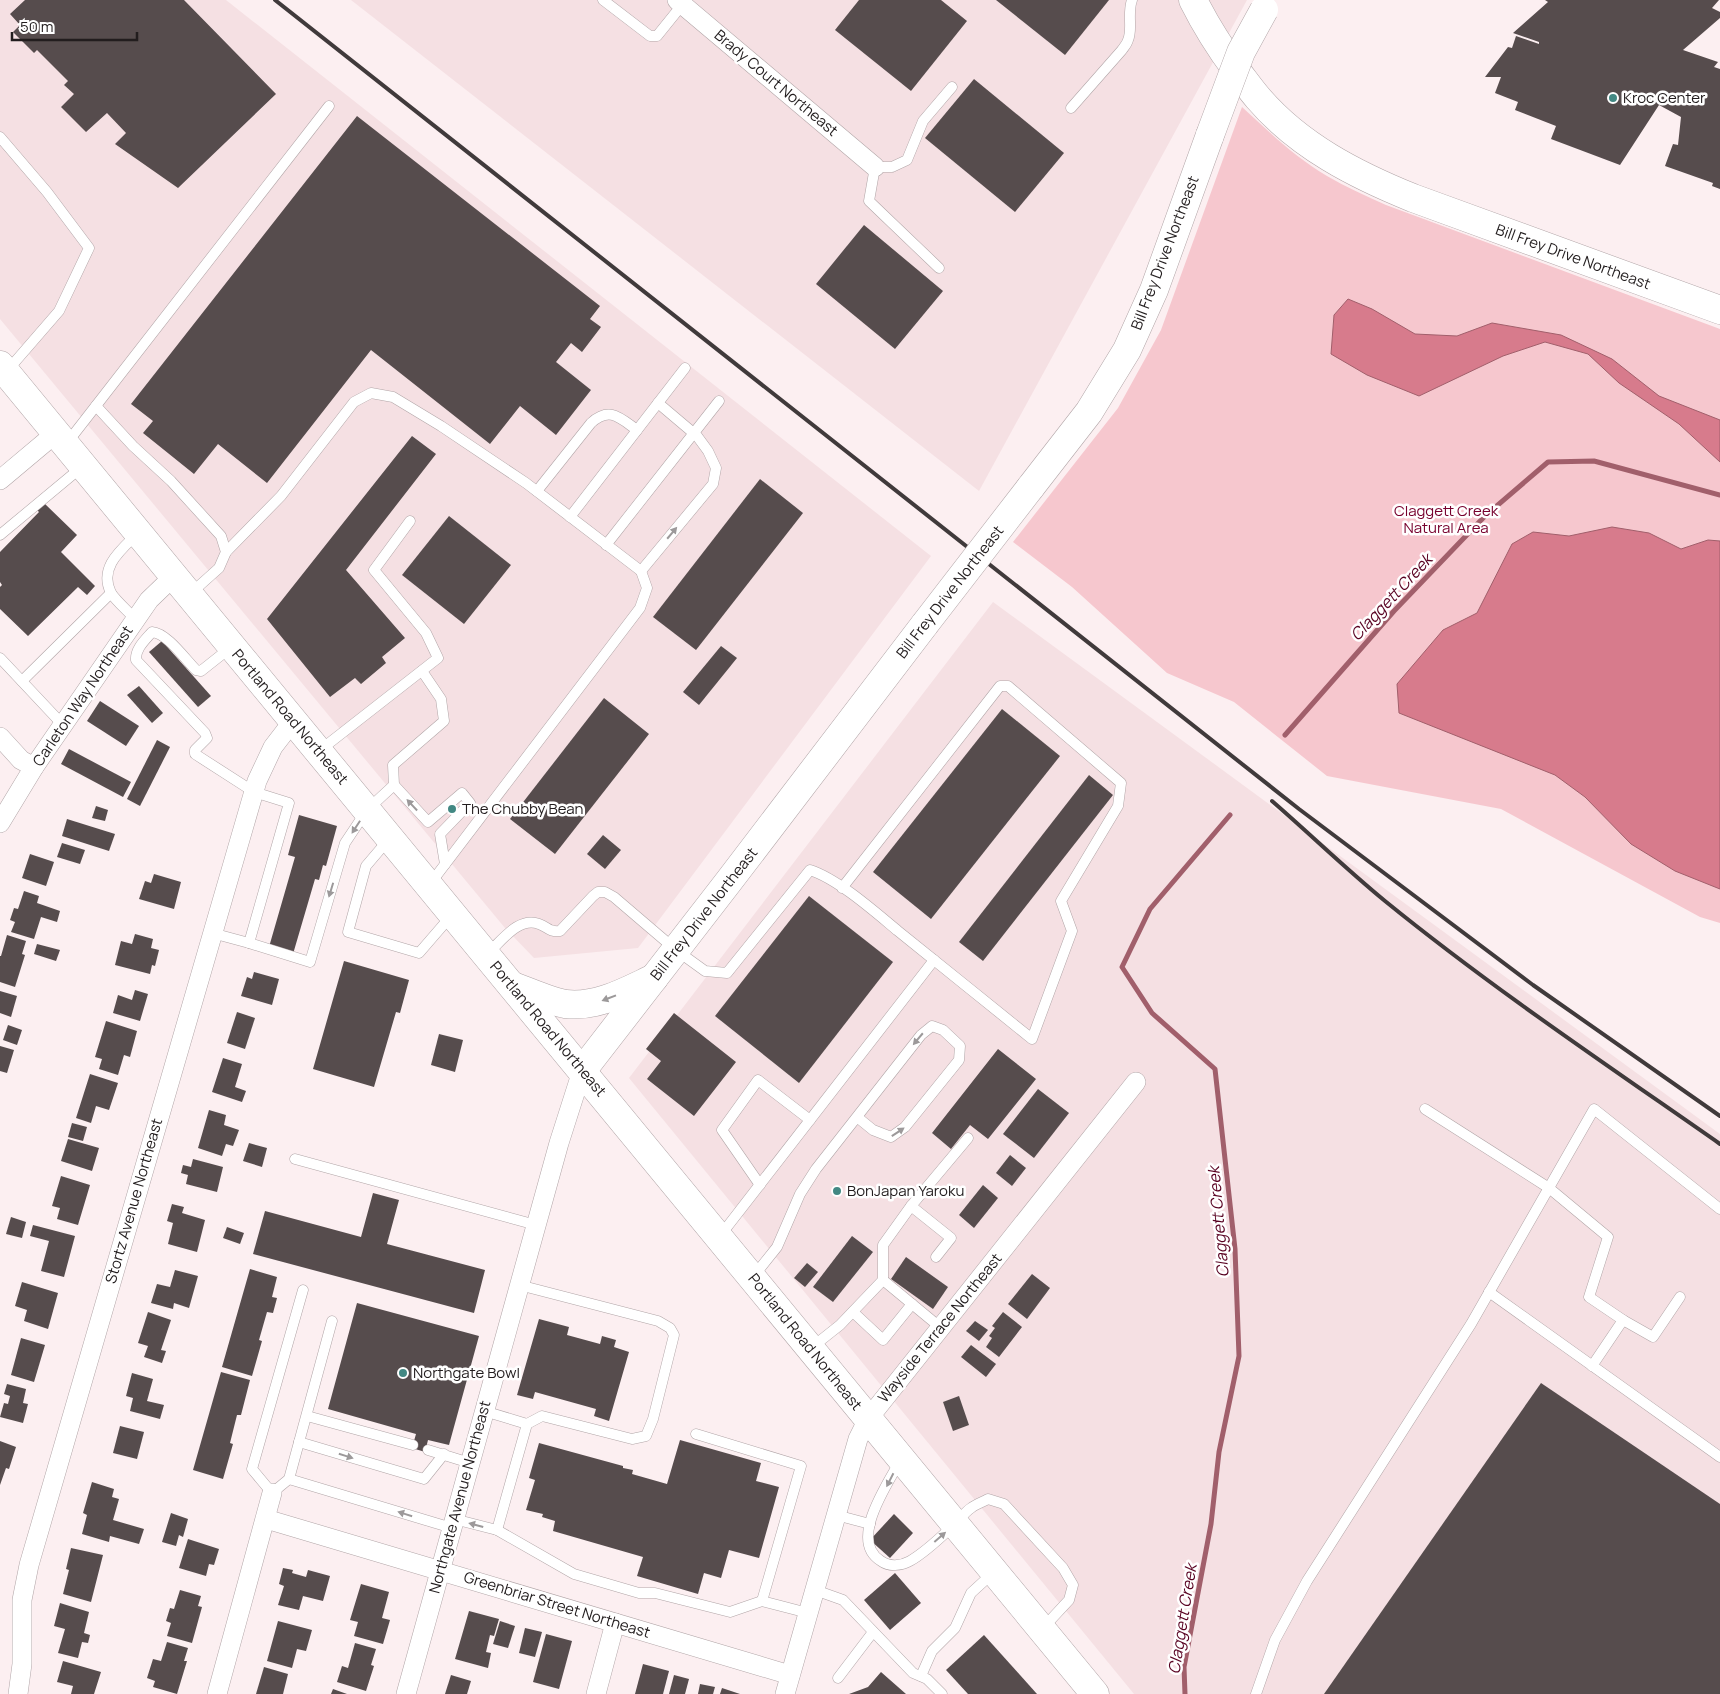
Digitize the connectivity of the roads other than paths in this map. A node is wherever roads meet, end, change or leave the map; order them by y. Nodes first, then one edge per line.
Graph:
1 (603, 0) edge
2 (1132, 0) edge
3 (1193, 0) edge
4 (680, 2) edge
5 (1267, 5) edge
6 (952, 87) dead end
7 (329, 106) dead end
8 (1071, 108) dead end
9 (0, 137) edge
10 (874, 167) junction
11 (940, 268) dead end
12 (1720, 310) edge
13 (3, 368) edge
14 (685, 368) dead end
15 (719, 401) dead end
16 (658, 403) junction
17 (96, 406) junction
18 (637, 430) junction
19 (693, 433) junction
20 (61, 439) junction
21 (83, 466) junction
22 (0, 480) edge
23 (537, 491) junction
24 (570, 517) junction
25 (410, 522) dead end
26 (139, 533) junction
27 (0, 536) edge
28 (606, 544) junction
29 (226, 552) junction
30 (641, 571) junction
31 (182, 585) junction
32 (112, 593) junction
33 (131, 626) junction
34 (231, 647) junction
35 (138, 648) junction
36 (0, 658) edge
37 (422, 671) junction
38 (22, 681) junction
39 (293, 721) junction
40 (63, 726) junction
41 (0, 737) edge
42 (319, 751) junction
43 (34, 767) junction
44 (394, 785) junction
45 (254, 792) junction
46 (367, 810) junction
47 (0, 823) edge
48 (390, 838) junction
49 (437, 875) junction
50 (842, 888) junction
51 (453, 914) junction
52 (212, 933) junction
53 (249, 943) junction
54 (676, 950) junction
55 (486, 955) junction
56 (934, 960) junction
57 (654, 978) junction
58 (512, 986) junction
59 (582, 1070) junction
60 (1136, 1082) dead end
61 (1425, 1110) dead end
62 (857, 1117) junction
63 (810, 1120) junction
64 (968, 1138) dead end
65 (295, 1160) dead end
66 (760, 1185) junction
67 (1548, 1188) junction
68 (911, 1206) junction
69 (1720, 1210) edge
70 (536, 1225) junction
71 (719, 1238) junction
72 (936, 1257) dead end
73 (752, 1278) junction
74 (883, 1280) junction
75 (519, 1285) junction
76 (303, 1290) dead end
77 (1489, 1292) junction
78 (1680, 1297) dead end
79 (912, 1304) junction
80 (853, 1312) junction
81 (1623, 1320) junction
82 (332, 1321) dead end
83 (940, 1328) junction
84 (810, 1348) junction
85 (1592, 1366) junction
86 (484, 1411) junction
87 (306, 1416) junction
88 (868, 1419) junction
89 (528, 1424) junction
90 (696, 1434) dead end
91 (299, 1442) junction
92 (413, 1445) dead end
93 (428, 1450) dead end
94 (444, 1454) junction
95 (1720, 1457) edge
96 (901, 1458) junction
97 (470, 1463) junction
98 (289, 1479) junction
99 (272, 1493) junction
100 (836, 1515) junction
101 (266, 1519) junction
102 (453, 1523) junction
103 (870, 1524) junction
104 (955, 1524) junction
105 (497, 1530) junction
106 (440, 1570) junction
107 (995, 1572) junction
108 (815, 1590) junction
109 (762, 1601) junction
110 (808, 1613) junction
111 (615, 1623) junction
112 (1042, 1629) junction
113 (873, 1632) junction
114 (790, 1675) junction
115 (921, 1676) junction
116 (838, 1678) dead end
117 (18, 1694) edge
118 (217, 1694) edge
119 (406, 1694) edge
120 (596, 1694) edge
121 (785, 1694) edge
122 (942, 1694) edge
123 (1095, 1694) edge
124 (1256, 1694) edge

1 - 4 lane
2 - 8 lane
3 - 12 street, Bill Frey Drive Northeast
4 - 10 street, Brady Court Northeast
5 - 54 street, Bill Frey Drive Northeast, bridge
6 - 10 lane
7 - 17 lane
9 - 13 lane
10 - 11 lane
13 - 20 street, Portland Road Northeast
14 - 16 lane
15 - 19 lane
16 - 18 lane
16 - 19 lane
17 - 20 lane
17 - 29 lane
18 - 23 lane
18 - 24 lane
19 - 28 lane
30 -> 19 lane
20 - 21 street, Portland Road Northeast
20 - 22 street
21 - 26 street, Portland Road Northeast
21 - 27 lane
23 - 24 lane
23 - 29 lane
24 - 28 lane
25 - 37 lane
26 - 31 street, Portland Road Northeast
26 - 32 lane
28 - 30 lane
29 - 31 lane
30 - 49 lane
31 - 33 street, Carleton Way Northeast
31 - 34 street, Portland Road Northeast
32 - 33 lane
32 - 38 lane
33 - 35 lane
33 - 40 street, Carleton Way Northeast
34 - 35 lane
34 - 39 street, Portland Road Northeast
35 - 45 lane
36 - 38 lane
37 - 42 lane
37 - 44 lane
38 - 40 lane
39 - 42 street, Portland Road Northeast
39 - 45 street, Stortz Avenue Northeast
40 - 43 street, Carleton Way Northeast
41 - 43 street
42 - 46 street, Portland Road Northeast
43 - 47 street, Carleton Way Northeast
44 - 46 lane
49 -> 44 lane
45 - 52 street, Stortz Avenue Northeast
45 - 53 lane
46 - 48 street, Portland Road Northeast
46 -> 53 lane
48 - 49 street, Portland Road Northeast
48 - 51 lane
49 - 51 street, Portland Road Northeast
50 - 54 lane
50 - 56 lane
50 - 56 lane
51 - 55 street, Portland Road Northeast
52 - 53 lane
52 - 117 street, Stortz Avenue Northeast
54 - 55 lane
54 - 57 street, Bill Frey Drive Northeast
55 - 58 street, Portland Road Northeast
56 - 63 lane
57 -> 58 street
57 - 59 street, Bill Frey Drive Northeast
58 - 59 street, Portland Road Northeast
59 - 70 street, Northgate Avenue Northeast
59 - 71 street, Portland Road Northeast
60 - 83 street, Wayside Terrace Northeast
61 - 67 lane
62 -> 62 lane
62 - 73 lane
63 - 66 lane
63 - 66 lane
64 - 68 lane
65 - 70 lane
66 - 71 lane
67 - 69 lane
67 - 77 lane
67 - 81 lane
68 - 72 lane
68 - 74 lane
70 - 75 street, Northgate Avenue Northeast
71 - 73 street, Portland Road Northeast
73 - 84 street, Portland Road Northeast
74 - 79 lane
74 - 80 lane
75 - 86 street, Northgate Avenue Northeast
75 - 89 lane
76 - 99 lane
77 - 85 lane
77 - 124 lane
78 - 81 lane
79 - 80 lane
79 - 83 lane
80 - 84 lane
81 - 85 lane
82 - 87 lane
83 - 88 street, Wayside Terrace Northeast
84 - 88 street, Portland Road Northeast
85 - 95 lane
86 - 89 lane
86 - 97 street, Northgate Avenue Northeast
87 - 91 lane
87 - 92 lane
88 - 96 street, Portland Road Northeast
88 - 100 street, Wayside Terrace Northeast
89 - 105 lane
90 - 109 lane
91 -> 94 lane
91 - 98 lane
93 - 94 lane
94 - 97 lane
96 -> 103 lane
96 - 104 street, Portland Road Northeast
97 - 102 street, Northgate Avenue Northeast
98 - 99 lane
102 -> 98 lane
99 - 101 street
100 - 103 lane
100 - 108 street, Wayside Terrace Northeast
101 - 106 street, Greenbriar Street Northeast
101 - 118 street
105 -> 102 lane
102 - 106 street, Northgate Avenue Northeast
103 -> 104 lane
104 - 107 street, Portland Road Northeast
104 - 112 lane
105 - 109 lane
106 - 111 street, Greenbriar Street Northeast
106 - 119 street, Northgate Avenue Northeast
107 - 112 street, Portland Road Northeast
107 - 115 lane
108 - 110 street, Wayside Terrace Northeast
108 - 113 lane
109 - 110 lane
110 - 114 street, Wayside Terrace Northeast
111 - 114 street, Greenbriar Street Northeast
111 - 120 street
112 - 123 street, Portland Road Northeast
113 - 115 lane
113 - 116 lane
114 - 121 street, Wayside Terrace Northeast
115 - 122 lane

